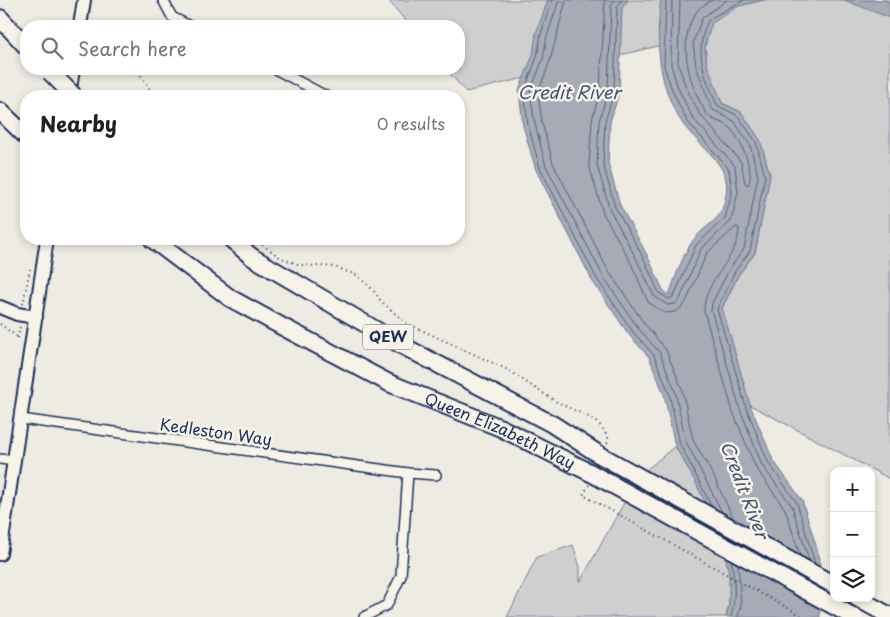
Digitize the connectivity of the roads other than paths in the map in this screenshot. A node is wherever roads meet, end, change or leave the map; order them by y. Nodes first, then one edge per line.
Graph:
1 (84, 0) edge
2 (163, 0) edge
3 (0, 18) edge
4 (81, 20) edge
5 (178, 20) edge
6 (20, 40) edge
7 (53, 75) edge
8 (72, 75) edge
9 (286, 75) edge
10 (68, 90) edge
11 (70, 90) edge
12 (315, 90) edge
13 (0, 110) edge
14 (20, 130) edge
15 (46, 245) edge
16 (160, 245) edge
17 (238, 245) edge
18 (0, 307) edge
19 (36, 318) junction
20 (21, 420) junction
21 (0, 458) edge
22 (15, 461) junction
23 (408, 473) junction
24 (436, 475) dead end
25 (0, 554) edge
26 (830, 583) edge
27 (864, 602) edge
28 (890, 616) edge
29 (364, 617) edge
30 (854, 617) edge

1 - 4 main road
2 - 5 street
3 - 6 highway
7 - 10 highway, bridge
8 - 11 main road
9 - 12 street
13 - 14 highway
15 - 19 main road
16 - 30 highway, Queen Elizabeth Way / QEW, bridge
17 - 26 highway, Queen Elizabeth Way / QEW, bridge
18 - 19 main road
19 - 20 main road
20 - 22 main road
20 - 23 street, Kedleston Way
21 - 22 street
22 - 25 main road
23 - 24 street, Kedleston Way
23 - 29 street
27 - 28 highway

